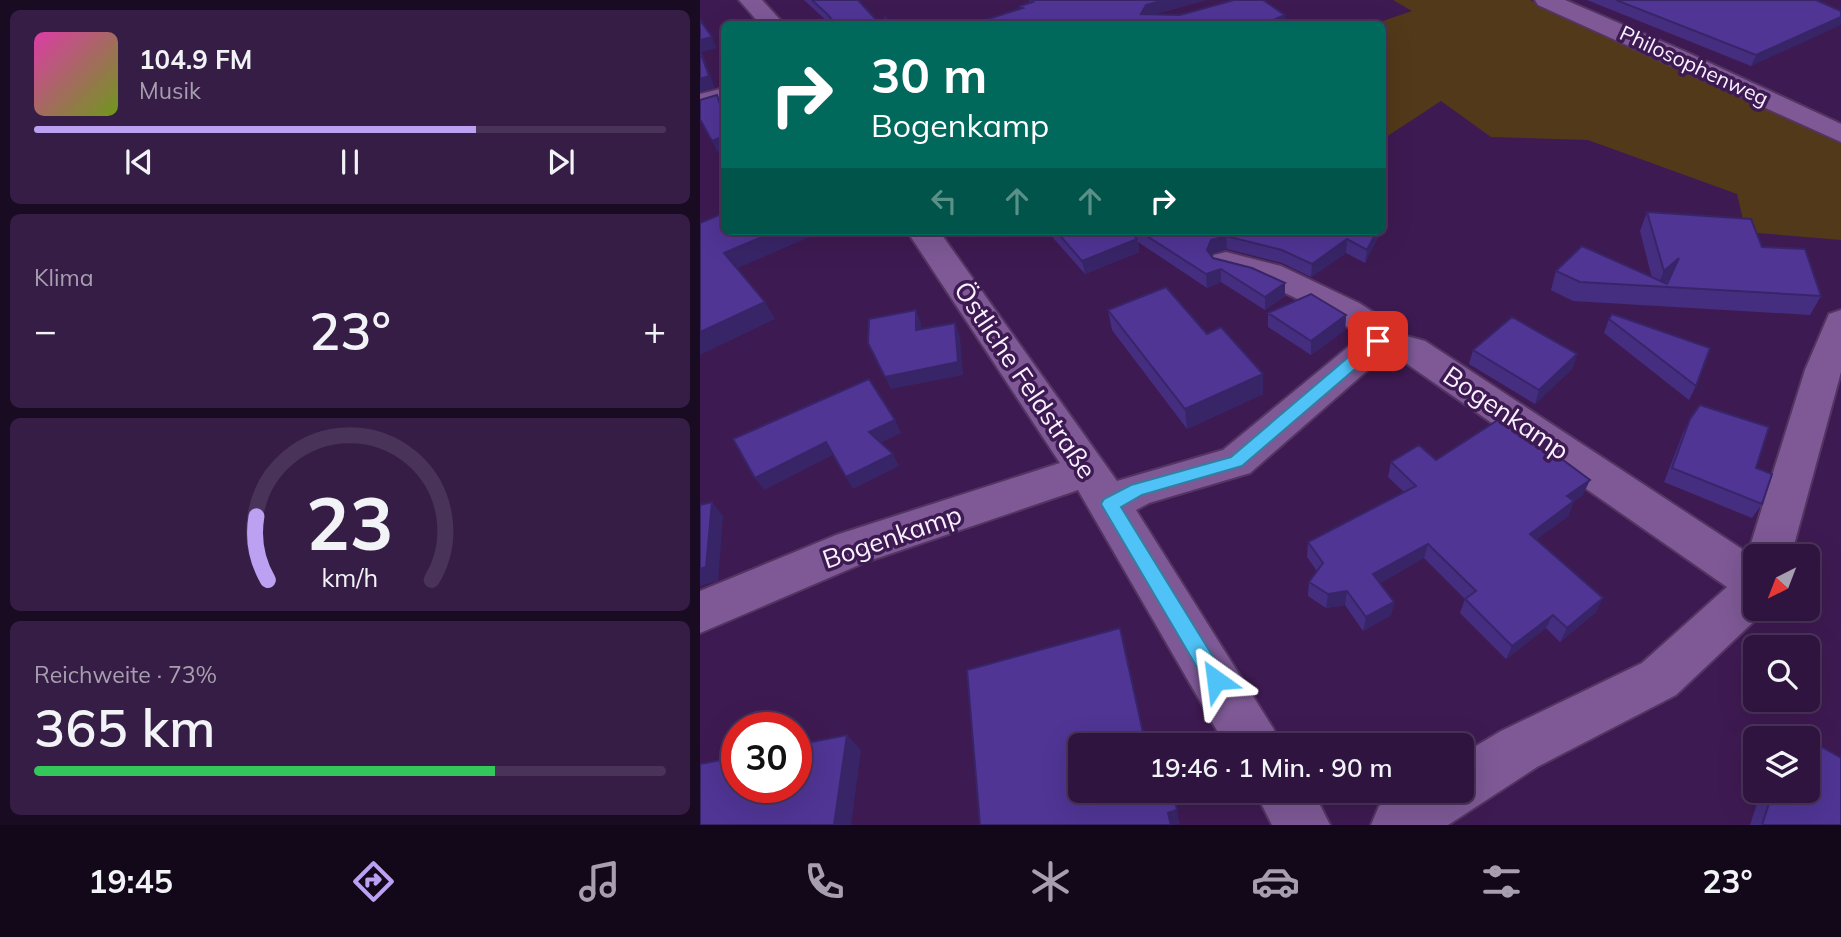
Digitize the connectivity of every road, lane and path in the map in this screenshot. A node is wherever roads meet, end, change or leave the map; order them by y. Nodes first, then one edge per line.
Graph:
1 (750, 0) edge
2 (1546, 0) edge
3 (769, 21) edge
4 (721, 97) edge
5 (700, 102) edge
6 (1841, 134) edge
7 (926, 235) edge
8 (1226, 262) edge
9 (1841, 321) edge
10 (1378, 341) junction
11 (1098, 488) junction
12 (1772, 544) edge
13 (1743, 574) edge
14 (1743, 601) edge
15 (700, 612) edge
16 (1247, 733) edge
17 (1474, 778) edge
18 (1289, 803) edge
19 (1434, 803) edge
20 (1303, 825) edge
21 (1398, 825) edge

1 - 3 street
2 - 6 street, Philosophenweg
4 - 5 street
7 - 11 street, Östliche Feldstraße
8 - 10 street
9 - 12 street
10 - 11 street, Bogenkamp
10 - 13 street, Bogenkamp
11 - 15 street, Bogenkamp
11 - 16 street, Östliche Feldstraße
14 - 17 street
18 - 20 street
19 - 21 street

